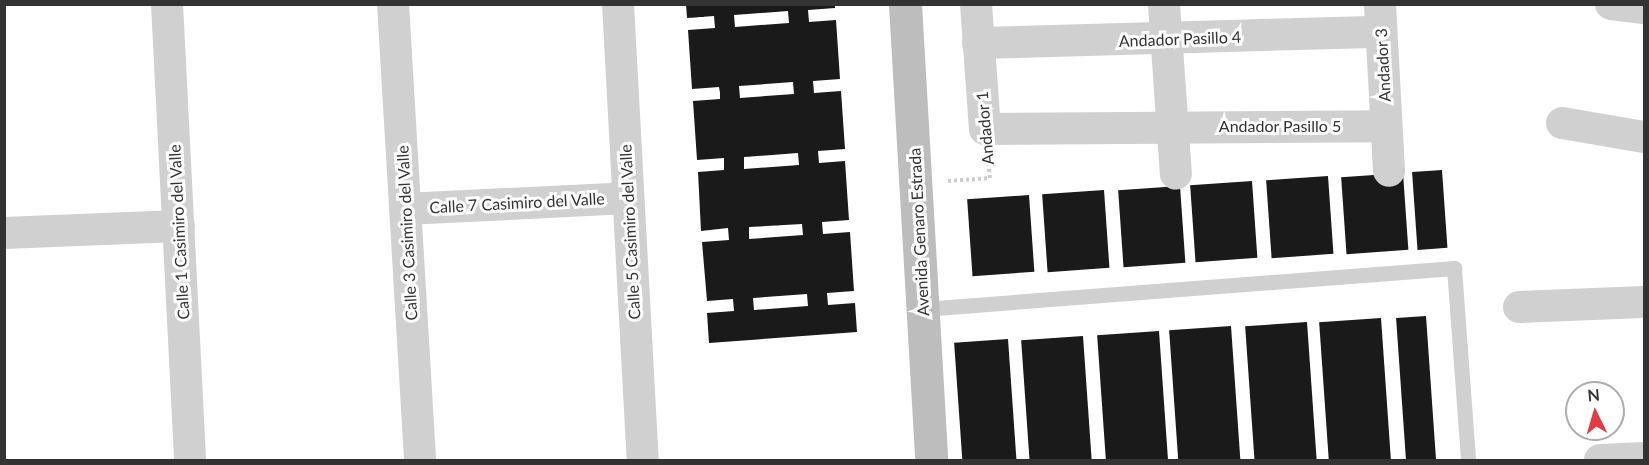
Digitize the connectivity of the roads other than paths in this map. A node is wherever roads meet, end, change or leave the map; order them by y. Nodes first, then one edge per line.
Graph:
1 (168, 4) edge
2 (393, 4) edge
3 (618, 4) edge
4 (905, 4) edge
5 (976, 4) edge
6 (1164, 4) edge
7 (1380, 18) edge
8 (1165, 40) junction
9 (978, 43) junction
10 (1562, 123) dead end
11 (1173, 126) junction
12 (1386, 126) junction
13 (985, 129) joint
14 (1644, 137) edge
15 (1389, 171) dead end
16 (1176, 174) dead end
17 (628, 198) junction
18 (405, 209) junction
19 (179, 226) junction
20 (4, 233) edge
21 (1644, 302) edge
22 (1519, 307) dead end
23 (923, 309) junction
24 (1644, 458) edge
25 (190, 460) edge
26 (420, 460) edge
27 (643, 460) edge
28 (931, 460) edge
29 (1468, 460) edge
30 (1600, 460) edge

1 - 19 street, Calle 1 Casimiro del Valle
2 - 18 street, Calle 3 Casimiro del Valle
3 - 17 street, Calle 5 Casimiro del Valle
4 - 23 street, Avenida Genaro Estrada
5 - 9 street, Andador 1
6 - 8 street
7 - 8 street, Andador Pasillo 4
7 - 12 street, Andador 3
8 - 9 street, Andador Pasillo 4
8 - 11 street
9 - 13 street, Andador 1
10 - 14 street
11 - 12 street, Andador Pasillo 5
11 - 13 street, Andador Pasillo 5
11 - 16 street
12 - 15 street, Andador 3
17 - 18 street, Calle 7 Casimiro del Valle
17 - 27 street, Calle 5 Casimiro del Valle
18 - 26 street, Calle 3 Casimiro del Valle
19 - 20 street
19 - 25 street, Calle 1 Casimiro del Valle
21 - 22 street
23 - 28 street, Avenida Genaro Estrada
23 - 29 lane
24 - 30 street

